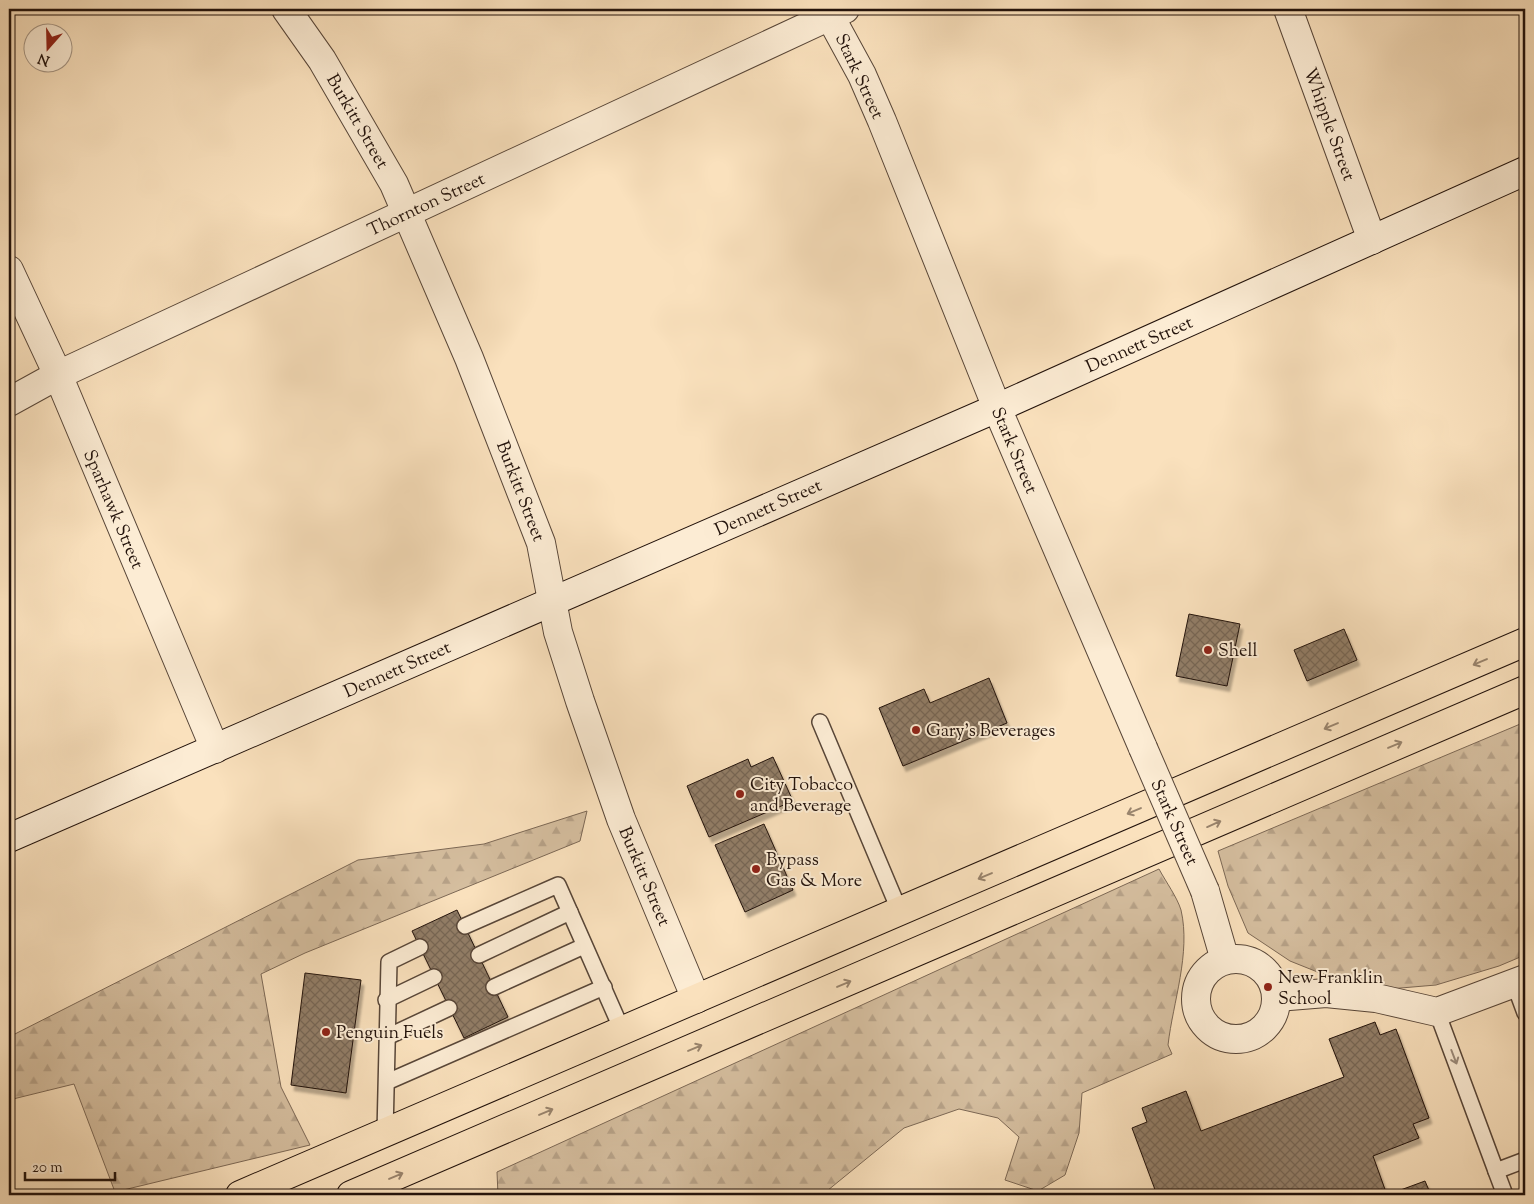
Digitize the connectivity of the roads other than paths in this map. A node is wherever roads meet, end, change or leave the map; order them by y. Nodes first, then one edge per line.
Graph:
1 (286, 9) edge
2 (1288, 9) edge
3 (834, 11) edge
4 (1525, 171) edge
5 (408, 212) junction
6 (1372, 240) junction
7 (9, 270) edge
8 (58, 375) junction
9 (9, 402) edge
10 (997, 408) junction
11 (552, 600) junction
12 (1525, 642) edge
13 (1525, 690) edge
14 (820, 722) dead end
15 (215, 749) junction
16 (9, 838) edge
17 (570, 912) junction
18 (900, 912) junction
19 (465, 926) dead end
20 (584, 946) junction
21 (420, 947) dead end
22 (479, 955) dead end
23 (1225, 960) junction
24 (434, 977) dead end
25 (1519, 981) edge
26 (494, 987) dead end
27 (604, 987) junction
28 (1277, 997) junction
29 (696, 999) junction
30 (386, 1000) junction
31 (449, 1008) dead end
32 (1437, 1012) junction
33 (1525, 1013) edge
34 (622, 1030) junction
35 (387, 1037) junction
36 (387, 1082) junction
37 (385, 1133) junction
38 (1525, 1160) edge
39 (1496, 1171) junction
40 (240, 1195) edge
41 (351, 1195) edge
42 (1505, 1195) edge

1 - 5 street, Burkitt Street
2 - 6 street, Whipple Street
3 - 5 street, Thornton Street
3 - 10 street, Stark Street
4 - 6 street, Dennett Street
5 - 8 street, Thornton Street
5 - 11 street, Burkitt Street
6 - 10 street, Dennett Street
7 - 8 street, Sparhawk Street
8 - 9 street, Thornton Street
8 - 15 street, Sparhawk Street
10 - 11 street, Dennett Street
10 - 23 street, Stark Street, bridge
11 - 15 street, Dennett Street
11 - 29 street, Burkitt Street
12 -> 18 main road
41 -> 13 main road
14 - 18 lane
15 - 16 street, Dennett Street
17 - 19 lane
17 - 20 lane
17 - 22 lane
18 - 29 main road
20 - 26 lane
20 - 27 lane
21 - 30 lane
23 - 28 street
23 - 28 street
24 - 30 lane
25 - 32 street
25 - 33 lane
27 - 34 lane
27 - 36 lane
28 - 32 street
29 - 34 main road
30 - 35 lane
31 - 35 lane
32 -> 39 lane
34 - 37 main road
35 - 36 lane
36 - 37 lane
37 - 40 main road
38 - 39 lane
39 - 42 lane

